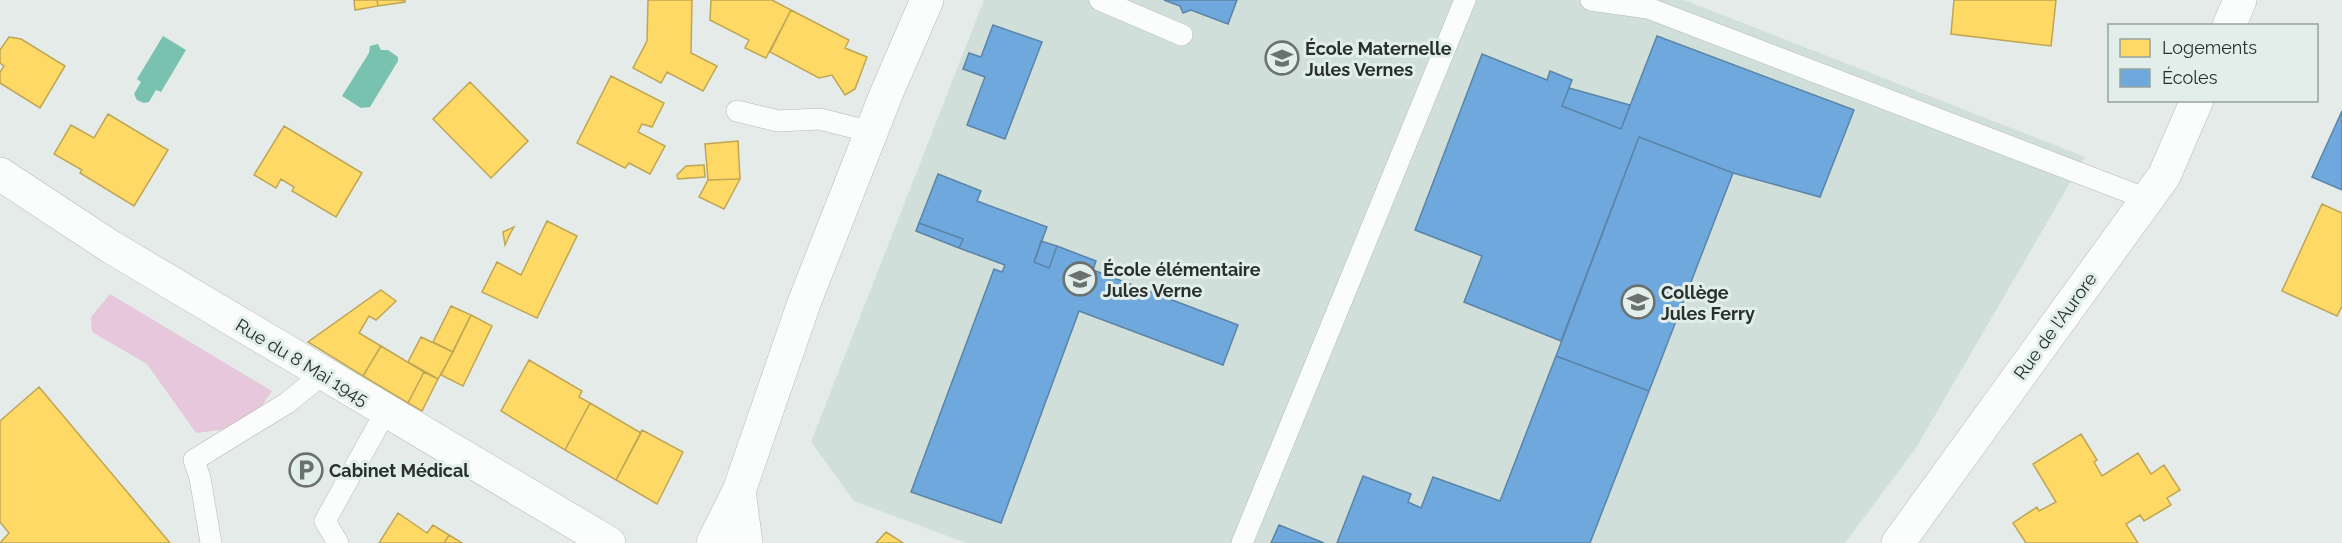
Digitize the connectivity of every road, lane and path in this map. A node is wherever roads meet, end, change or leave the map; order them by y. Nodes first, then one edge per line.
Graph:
1 (927, 0) edge
2 (1100, 0) edge
3 (1465, 0) edge
4 (1591, 0) edge
5 (2240, 0) edge
6 (2230, 24) edge
7 (1182, 35) dead end
8 (2196, 102) edge
9 (737, 111) dead end
10 (871, 132) junction
11 (0, 174) edge
12 (2147, 199) junction
13 (323, 374) junction
14 (386, 411) junction
15 (739, 491) junction
16 (211, 543) edge
17 (338, 543) edge
18 (609, 543) edge
19 (713, 543) edge
20 (746, 543) edge
21 (1242, 543) edge
22 (1898, 543) edge

1 - 10 street
2 - 7 lane
3 - 21 lane
4 - 12 lane
5 - 6 street
8 - 12 street, Rue de l'Aurore
9 - 10 lane
10 - 15 street
11 - 13 street, Rue du 8 Mai 1945
12 - 22 street, Rue de l'Aurore
13 - 14 street, Rue du 8 Mai 1945
13 - 16 lane
14 - 17 lane
14 - 18 street, Rue du 8 Mai 1945
15 - 19 street
15 - 20 street

